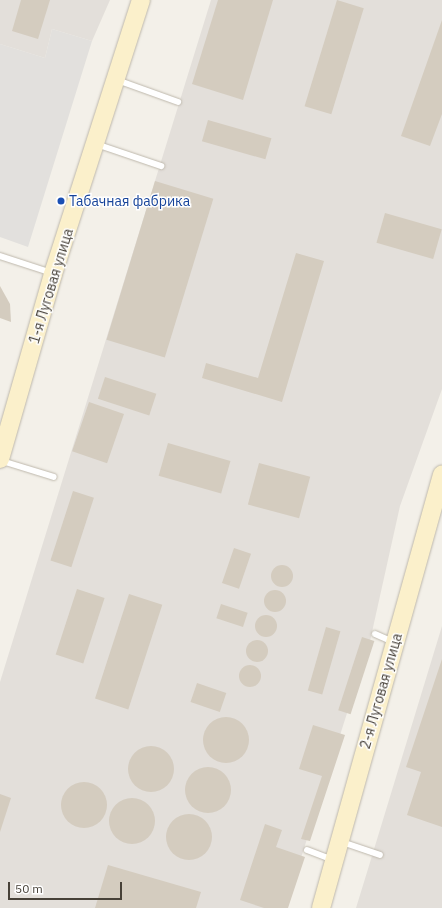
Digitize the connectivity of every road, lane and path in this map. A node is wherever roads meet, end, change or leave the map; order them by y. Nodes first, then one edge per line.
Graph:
1 (140, 0) edge
2 (115, 80) junction
3 (178, 102) dead end
4 (95, 143) junction
5 (161, 166) dead end
6 (0, 256) edge
7 (53, 274) junction
8 (0, 460) edge
9 (54, 477) dead end
10 (441, 481) edge
11 (375, 634) dead end
12 (394, 643) junction
13 (338, 841) junction
14 (307, 850) dead end
15 (380, 855) dead end
16 (333, 860) junction
17 (323, 907) edge

1 - 2 main road, 1-я Луговая улица
2 - 3 lane
2 - 4 main road, 1-я Луговая улица
4 - 5 lane
4 - 7 main road, 1-я Луговая улица
6 - 7 lane
7 - 8 main road, 1-я Луговая улица
8 - 9 lane
10 - 12 main road, 2-я Луговая улица
11 - 12 lane
12 - 13 main road, 2-я Луговая улица
13 - 15 lane
13 - 16 main road, 2-я Луговая улица
14 - 16 lane
16 - 17 main road, 2-я Луговая улица

